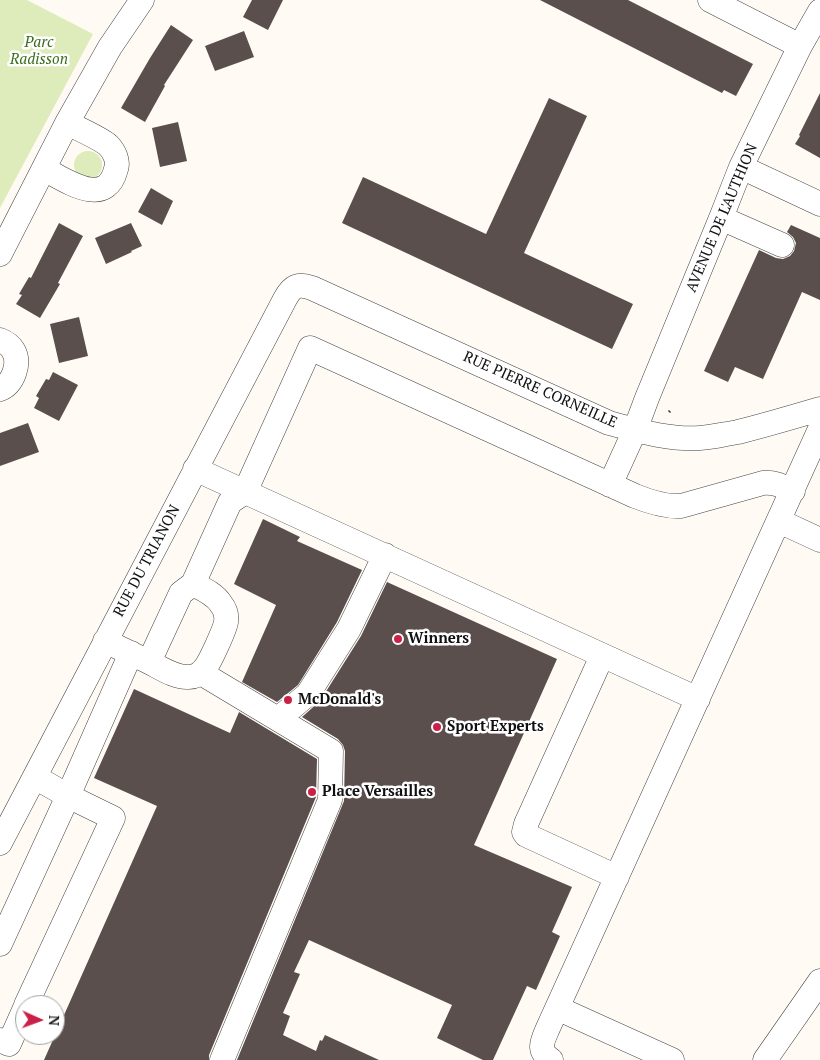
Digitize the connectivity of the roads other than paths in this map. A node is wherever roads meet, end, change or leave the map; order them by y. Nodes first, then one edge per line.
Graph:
1 (142, 0) edge
2 (710, 0) edge
3 (820, 10) edge
4 (800, 46) junction
5 (67, 123) junction
6 (741, 167) junction
7 (44, 169) junction
8 (820, 204) edge
9 (721, 218) junction
10 (782, 245) dead end
11 (0, 254) edge
12 (300, 285) joint
13 (0, 340) edge
14 (0, 390) edge
15 (820, 409) edge
16 (820, 429) edge
17 (635, 430) junction
18 (195, 469) junction
19 (610, 485) junction
20 (793, 491) junction
21 (245, 492) junction
22 (779, 521) junction
23 (820, 540) edge
24 (385, 555) junction
25 (193, 584) junction
26 (105, 641) junction
27 (602, 656) junction
28 (140, 658) junction
29 (201, 673) junction
30 (698, 699) junction
31 (278, 719) junction
32 (35, 777) junction
33 (68, 796) junction
34 (0, 843) edge
35 (617, 877) junction
36 (0, 944) edge
37 (820, 980) edge
38 (31, 995) edge
39 (557, 1008) junction
40 (15, 1031) edge
41 (0, 1040) edge
42 (222, 1060) edge
43 (551, 1060) edge
44 (672, 1060) edge
45 (766, 1060) edge

1 - 5 street
2 - 4 street
3 - 4 street, AVENUE DE L'AUTHION
4 - 6 street, AVENUE DE L'AUTHION
5 - 7 street
5 - 7 street
6 - 8 street
6 - 9 street, AVENUE DE L'AUTHION
7 - 11 street
9 - 10 street
9 - 17 street, AVENUE DE L'AUTHION
12 - 17 street, RUE PIERRE CORNEILLE
12 - 18 street, RUE DU TRIANON
13 - 14 street
15 - 17 street, RUE PIERRE CORNEILLE
16 - 20 street
17 - 19 street, AVENUE DE L'AUTHION
18 - 21 street
18 - 26 street, RUE DU TRIANON
19 - 20 street
19 - 21 street
20 - 22 street
21 - 24 street
21 - 25 street
22 - 23 street
22 - 30 street
24 - 27 street
24 - 31 street
25 - 28 street
25 - 29 street
26 - 28 street
26 - 32 street, RUE DU TRIANON
27 - 30 street
27 - 35 street
28 - 29 street
28 - 33 street
29 - 31 street
30 - 35 street
31 - 42 street
32 - 33 street
32 - 34 street, RUE DU TRIANON
33 - 36 street
33 - 38 street
35 - 39 street
37 - 45 street
39 - 43 street
39 - 44 street
40 - 41 street

